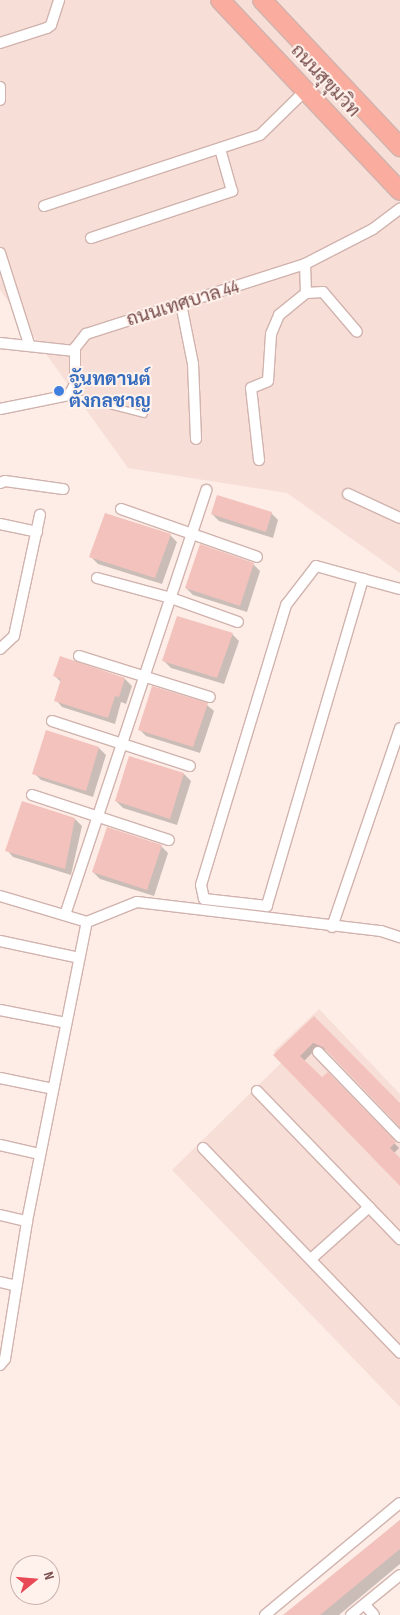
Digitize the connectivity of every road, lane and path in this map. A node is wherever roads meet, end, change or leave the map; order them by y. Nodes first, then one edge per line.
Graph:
1 (59, 0) edge
2 (220, 0) edge
3 (262, 0) edge
4 (0, 43) edge
5 (0, 86) edge
6 (305, 91) junction
7 (0, 100) edge
8 (400, 147) edge
9 (220, 149) junction
10 (400, 192) edge
11 (44, 206) dead end
12 (400, 209) edge
13 (91, 238) dead end
14 (0, 253) edge
15 (305, 264) junction
16 (306, 293) junction
17 (182, 304) junction
18 (357, 332) dead end
19 (0, 343) edge
20 (29, 344) junction
21 (75, 352) junction
22 (69, 395) junction
23 (0, 409) edge
24 (144, 414) dead end
25 (196, 439) dead end
26 (259, 460) dead end
27 (0, 483) edge
28 (63, 489) dead end
29 (206, 490) dead end
30 (348, 494) dead end
31 (121, 510) dead end
32 (40, 515) dead end
33 (400, 518) edge
34 (0, 524) edge
35 (37, 532) junction
36 (193, 534) junction
37 (257, 557) dead end
38 (97, 578) dead end
39 (363, 579) junction
40 (400, 589) edge
41 (172, 598) junction
42 (238, 622) dead end
43 (0, 648) edge
44 (79, 656) dead end
45 (145, 677) junction
46 (210, 698) dead end
47 (52, 721) dead end
48 (400, 728) edge
49 (123, 743) junction
50 (190, 766) dead end
51 (32, 795) dead end
52 (98, 818) junction
53 (169, 840) dead end
54 (0, 896) edge
55 (65, 915) junction
56 (87, 922) junction
57 (332, 927) junction
58 (400, 937) edge
59 (0, 941) edge
60 (79, 958) junction
61 (0, 1010) edge
62 (66, 1023) junction
63 (318, 1052) dead end
64 (0, 1078) edge
65 (54, 1089) junction
66 (257, 1091) dead end
67 (400, 1137) edge
68 (0, 1145) edge
69 (203, 1148) dead end
70 (40, 1154) junction
71 (370, 1207) junction
72 (0, 1215) edge
73 (27, 1221) junction
74 (400, 1239) edge
75 (311, 1259) junction
76 (0, 1282) edge
77 (16, 1286) junction
78 (400, 1353) edge
79 (2, 1360) edge
80 (400, 1503) edge
81 (400, 1575) edge
82 (365, 1605) junction
83 (265, 1615) edge
84 (351, 1615) edge
85 (374, 1615) edge

1 - 4 street
2 - 6 highway, ถนนสุขุมวิท
3 - 8 highway, ถนนสุขุมวิท
5 - 7 street
6 - 9 street
6 - 10 highway, ถนนสุขุมวิท
9 - 11 street
9 - 13 street
12 - 15 street, ถนนเทศบาล 44
14 - 20 street
15 - 16 street
15 - 17 street, ถนนเทศบาล 44
16 - 18 street
16 - 26 street
17 - 21 street, ถนนเทศบาล 44
17 - 25 street
19 - 20 street
20 - 21 street
21 - 22 street
22 - 23 street
22 - 24 lane
27 - 28 street
29 - 36 street
30 - 33 street
31 - 36 street
32 - 35 street
34 - 35 street
35 - 43 street
36 - 37 street
36 - 41 street
38 - 41 street
39 - 39 street
39 - 40 street
41 - 42 street
41 - 45 street
44 - 45 street
45 - 46 street
45 - 49 street
47 - 49 street
48 - 57 street
49 - 50 street
49 - 52 street
51 - 52 street
52 - 53 street
52 - 55 street
54 - 55 street
55 - 56 street
56 - 57 street
56 - 60 street
57 - 58 street
59 - 60 street
60 - 62 street
61 - 62 street
62 - 65 street
63 - 67 street
64 - 65 street
65 - 70 street
66 - 71 street
68 - 70 street
69 - 75 street
70 - 73 street
71 - 74 street
71 - 75 street
72 - 73 street
73 - 77 street
75 - 78 street
76 - 77 street
77 - 79 street
80 - 83 street
81 - 82 street
82 - 84 street
82 - 85 street

